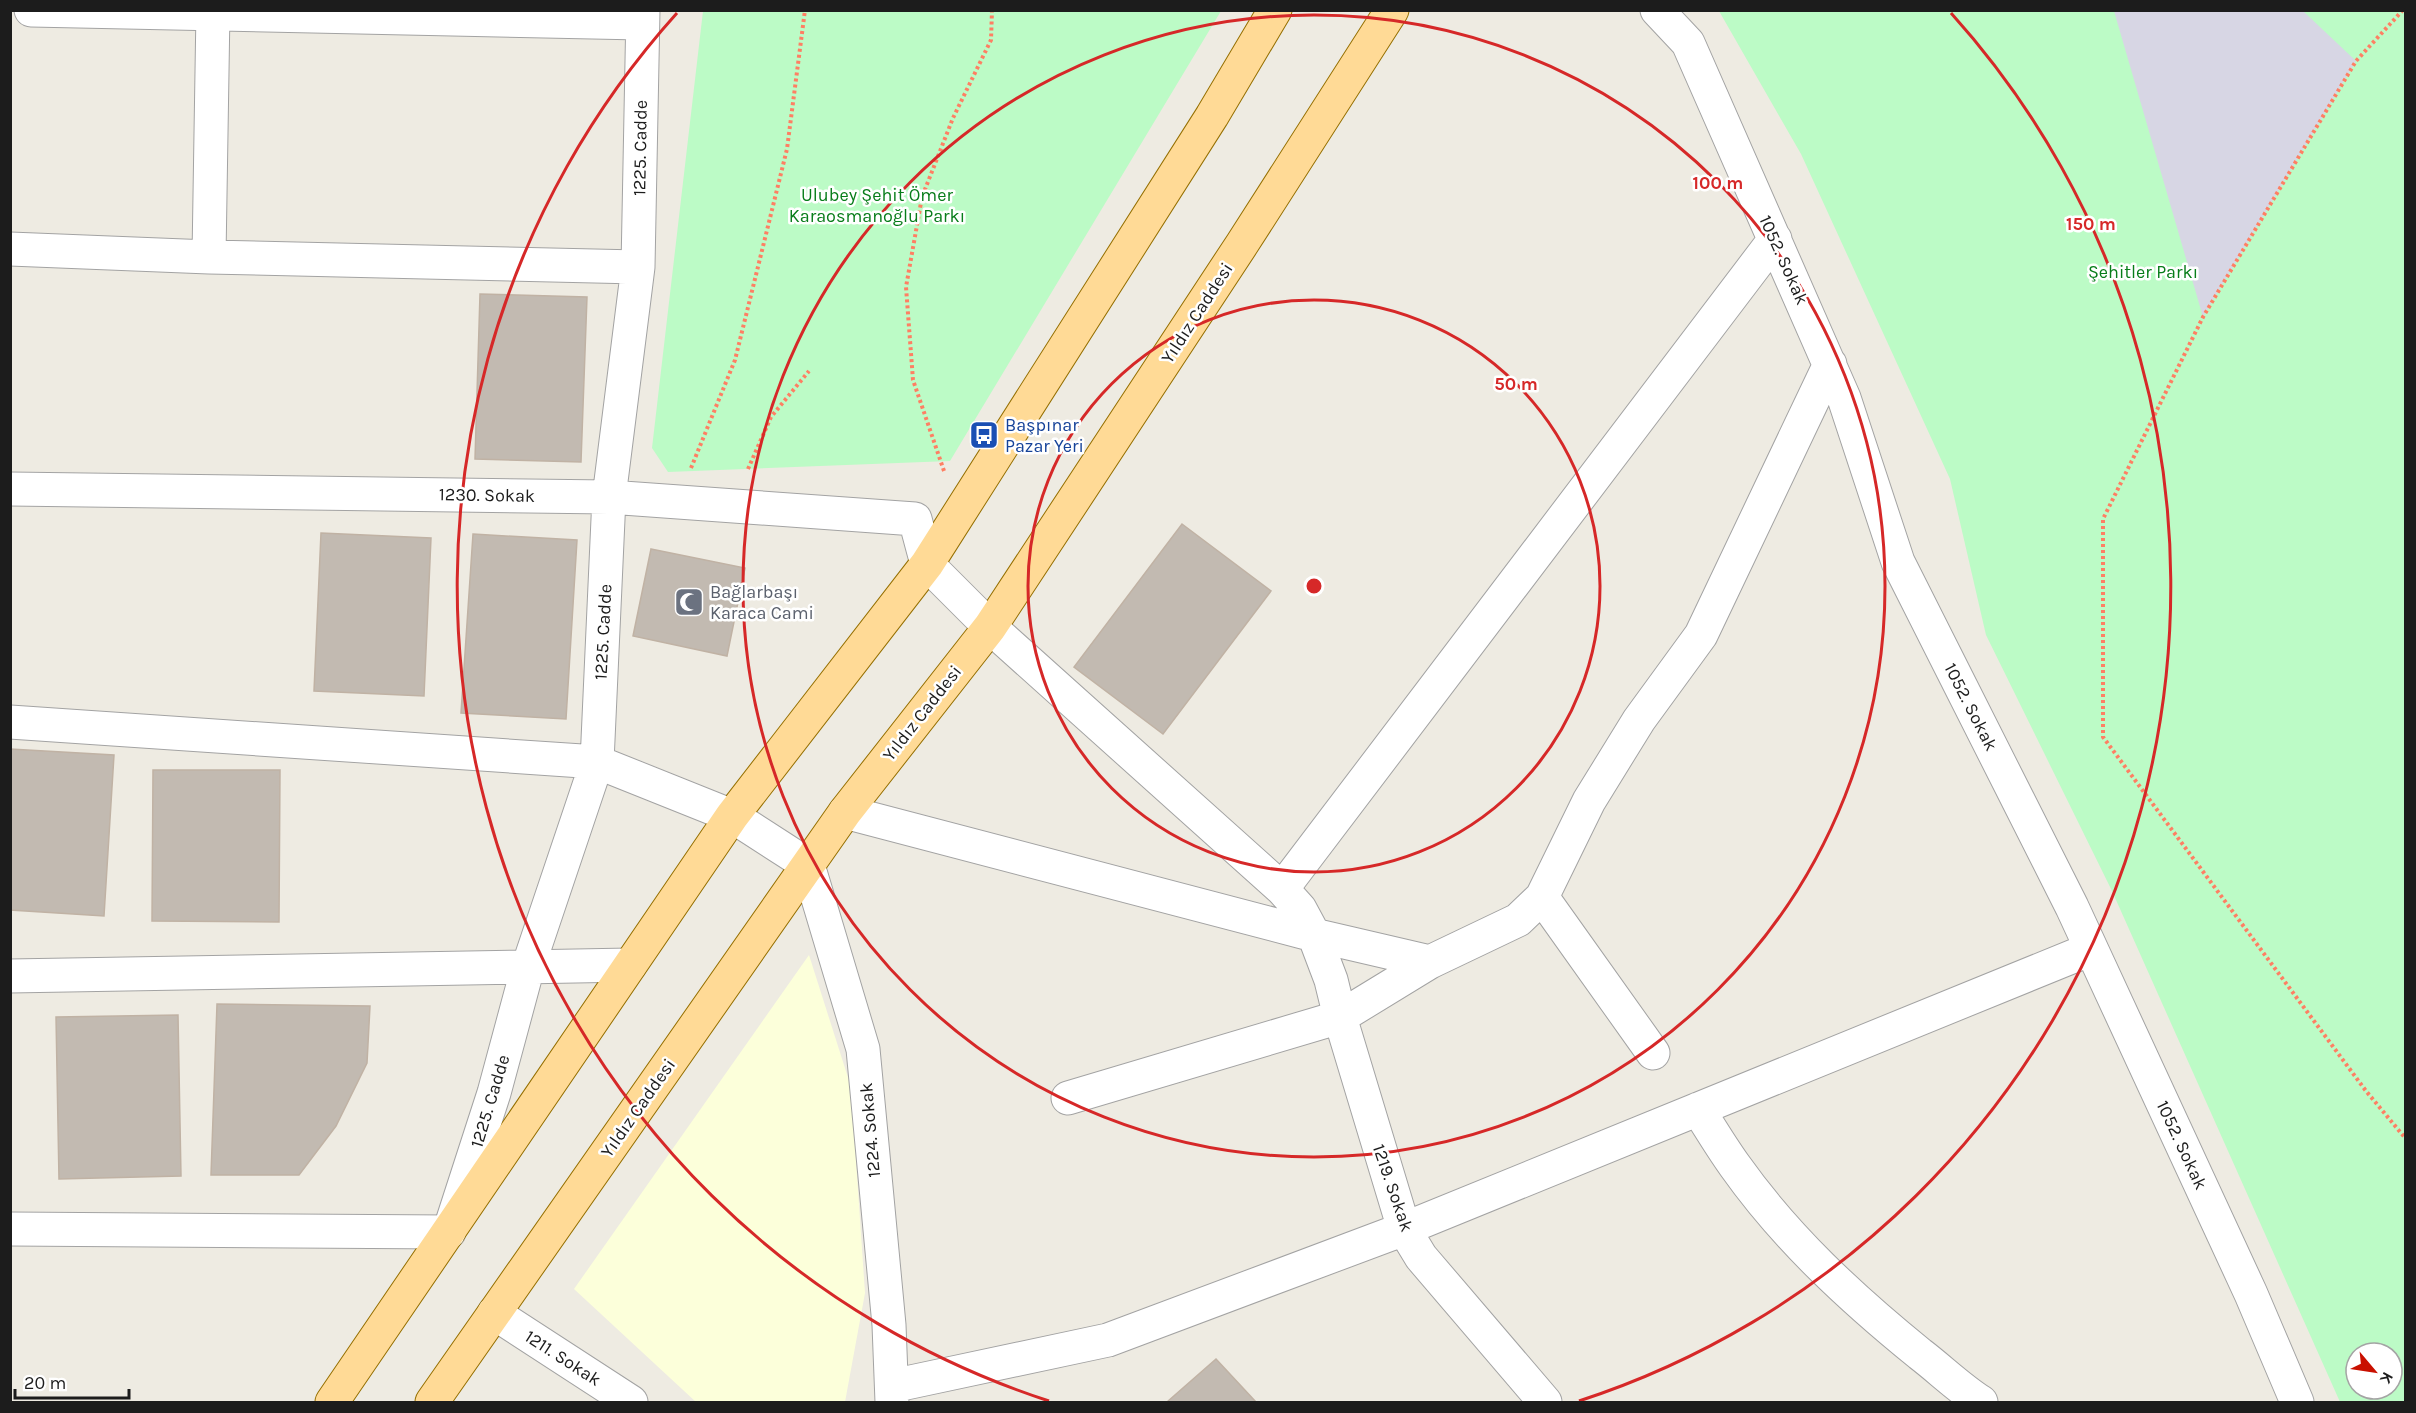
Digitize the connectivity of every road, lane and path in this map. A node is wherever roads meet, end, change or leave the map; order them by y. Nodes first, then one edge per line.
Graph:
1 (30, 10) edge
2 (805, 10) edge
3 (992, 10) edge
4 (1275, 10) edge
5 (1392, 10) edge
6 (1658, 10) edge
7 (2403, 10) edge
8 (213, 12) edge
9 (642, 17) edge
10 (1775, 239) junction
11 (10, 249) edge
12 (208, 257) junction
13 (638, 267) junction
14 (1830, 364) junction
15 (809, 371) dead end
16 (748, 469) dead end
17 (690, 471) dead end
18 (10, 489) edge
19 (609, 497) junction
20 (958, 514) junction
21 (927, 564) junction
22 (990, 627) junction
23 (10, 722) edge
24 (597, 762) junction
25 (844, 812) junction
26 (732, 816) junction
27 (808, 865) junction
28 (1282, 889) junction
29 (1542, 897) junction
30 (1314, 935) junction
31 (2091, 949) junction
32 (1430, 962) junction
33 (630, 965) junction
34 (528, 967) junction
35 (10, 976) edge
36 (1340, 1017) junction
37 (1653, 1053) dead end
38 (1068, 1098) dead end
39 (1698, 1109) junction
40 (2406, 1139) edge
41 (10, 1229) edge
42 (1404, 1229) junction
43 (449, 1232) junction
44 (494, 1313) junction
45 (892, 1394) edge
46 (332, 1402) edge
47 (432, 1402) edge
48 (632, 1402) edge
49 (1545, 1402) edge
50 (1981, 1402) edge
51 (2297, 1402) edge

1 - 8 street
2 - 17 path
3 - 20 path
4 - 20 main road
5 - 22 main road, Yıldız Caddesi
6 - 10 street, 1052. Sokak
7 - 40 path
8 - 9 street
8 - 12 street
9 - 13 street, 1225. Cadde
10 - 14 street, 1052. Sokak
10 - 28 street
11 - 12 street
12 - 13 street
13 - 19 street, 1225. Cadde
14 - 29 street
14 - 31 street, 1052. Sokak
15 - 16 path
18 - 19 street, 1230. Sokak
19 - 21 street, 1230. Sokak
19 - 24 street, 1225. Cadde
20 - 21 main road
21 - 22 street, 1219. Sokak
21 - 26 main road
22 - 25 main road, Yıldız Caddesi
22 - 28 street, 1219. Sokak
23 - 24 street
24 - 26 street
24 - 34 street, 1225. Cadde
25 - 27 main road, Yıldız Caddesi
25 - 30 street
26 - 27 street
26 - 33 main road
27 - 44 main road, Yıldız Caddesi
27 - 45 street, 1224. Sokak
28 - 30 street, 1219. Sokak
29 - 32 street
29 - 37 street
30 - 32 street
30 - 36 street, 1219. Sokak
31 - 39 street
31 - 51 street, 1052. Sokak
32 - 36 street
33 - 34 street
33 - 43 main road
34 - 35 street
34 - 43 street, 1225. Cadde
36 - 38 street
36 - 42 street, 1219. Sokak
39 - 42 street
39 - 50 street
41 - 43 street
42 - 45 street
42 - 49 street, 1219. Sokak
43 - 46 main road
44 - 47 main road, Yıldız Caddesi
44 - 48 street, 1211. Sokak

